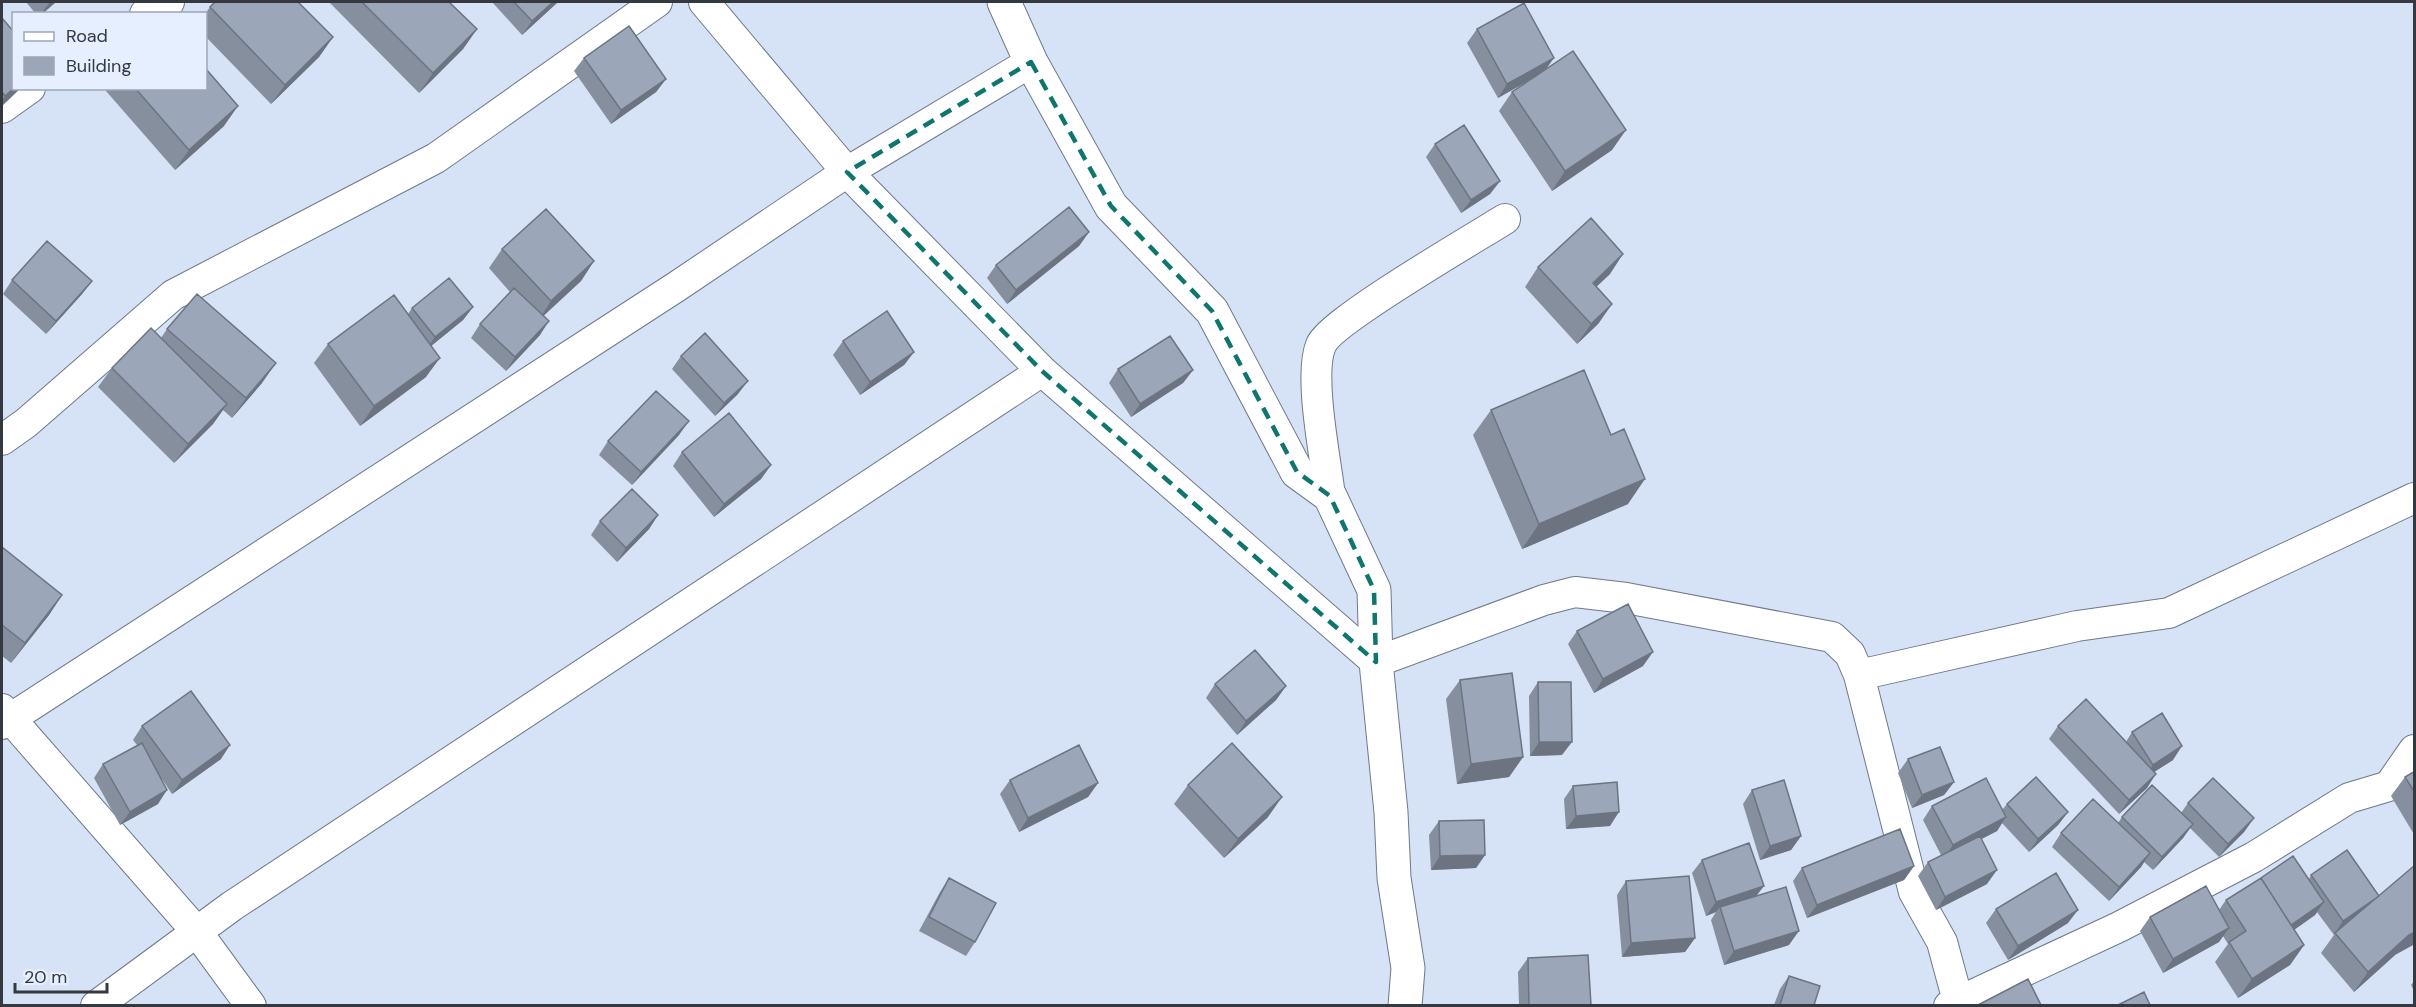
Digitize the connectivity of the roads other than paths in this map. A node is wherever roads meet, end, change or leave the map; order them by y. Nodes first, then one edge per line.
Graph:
1 (169, 2) edge
2 (657, 2) edge
3 (704, 2) edge
4 (1004, 2) edge
5 (149, 12) edge
6 (1031, 62) junction
7 (27, 90) edge
8 (2, 108) edge
9 (847, 172) junction
10 (1505, 219) dead end
11 (1042, 371) junction
12 (2, 440) edge
13 (1330, 496) junction
14 (2415, 498) edge
15 (1376, 662) junction
16 (1859, 675) junction
17 (5, 717) edge
18 (2415, 750) edge
19 (197, 932) junction
20 (1954, 1003) edge
21 (96, 1005) edge
22 (251, 1005) edge
23 (1406, 1005) edge

1 - 5 street
2 - 12 street
3 - 9 street
4 - 6 street
6 - 9 street
6 - 13 street
7 - 8 street
9 - 11 street
9 - 17 street
10 - 13 street
11 - 15 street
11 - 19 street
13 - 15 street
14 - 16 street
15 - 16 street
15 - 23 street
16 - 20 street
17 - 19 street
18 - 20 street
19 - 21 street
19 - 22 street

